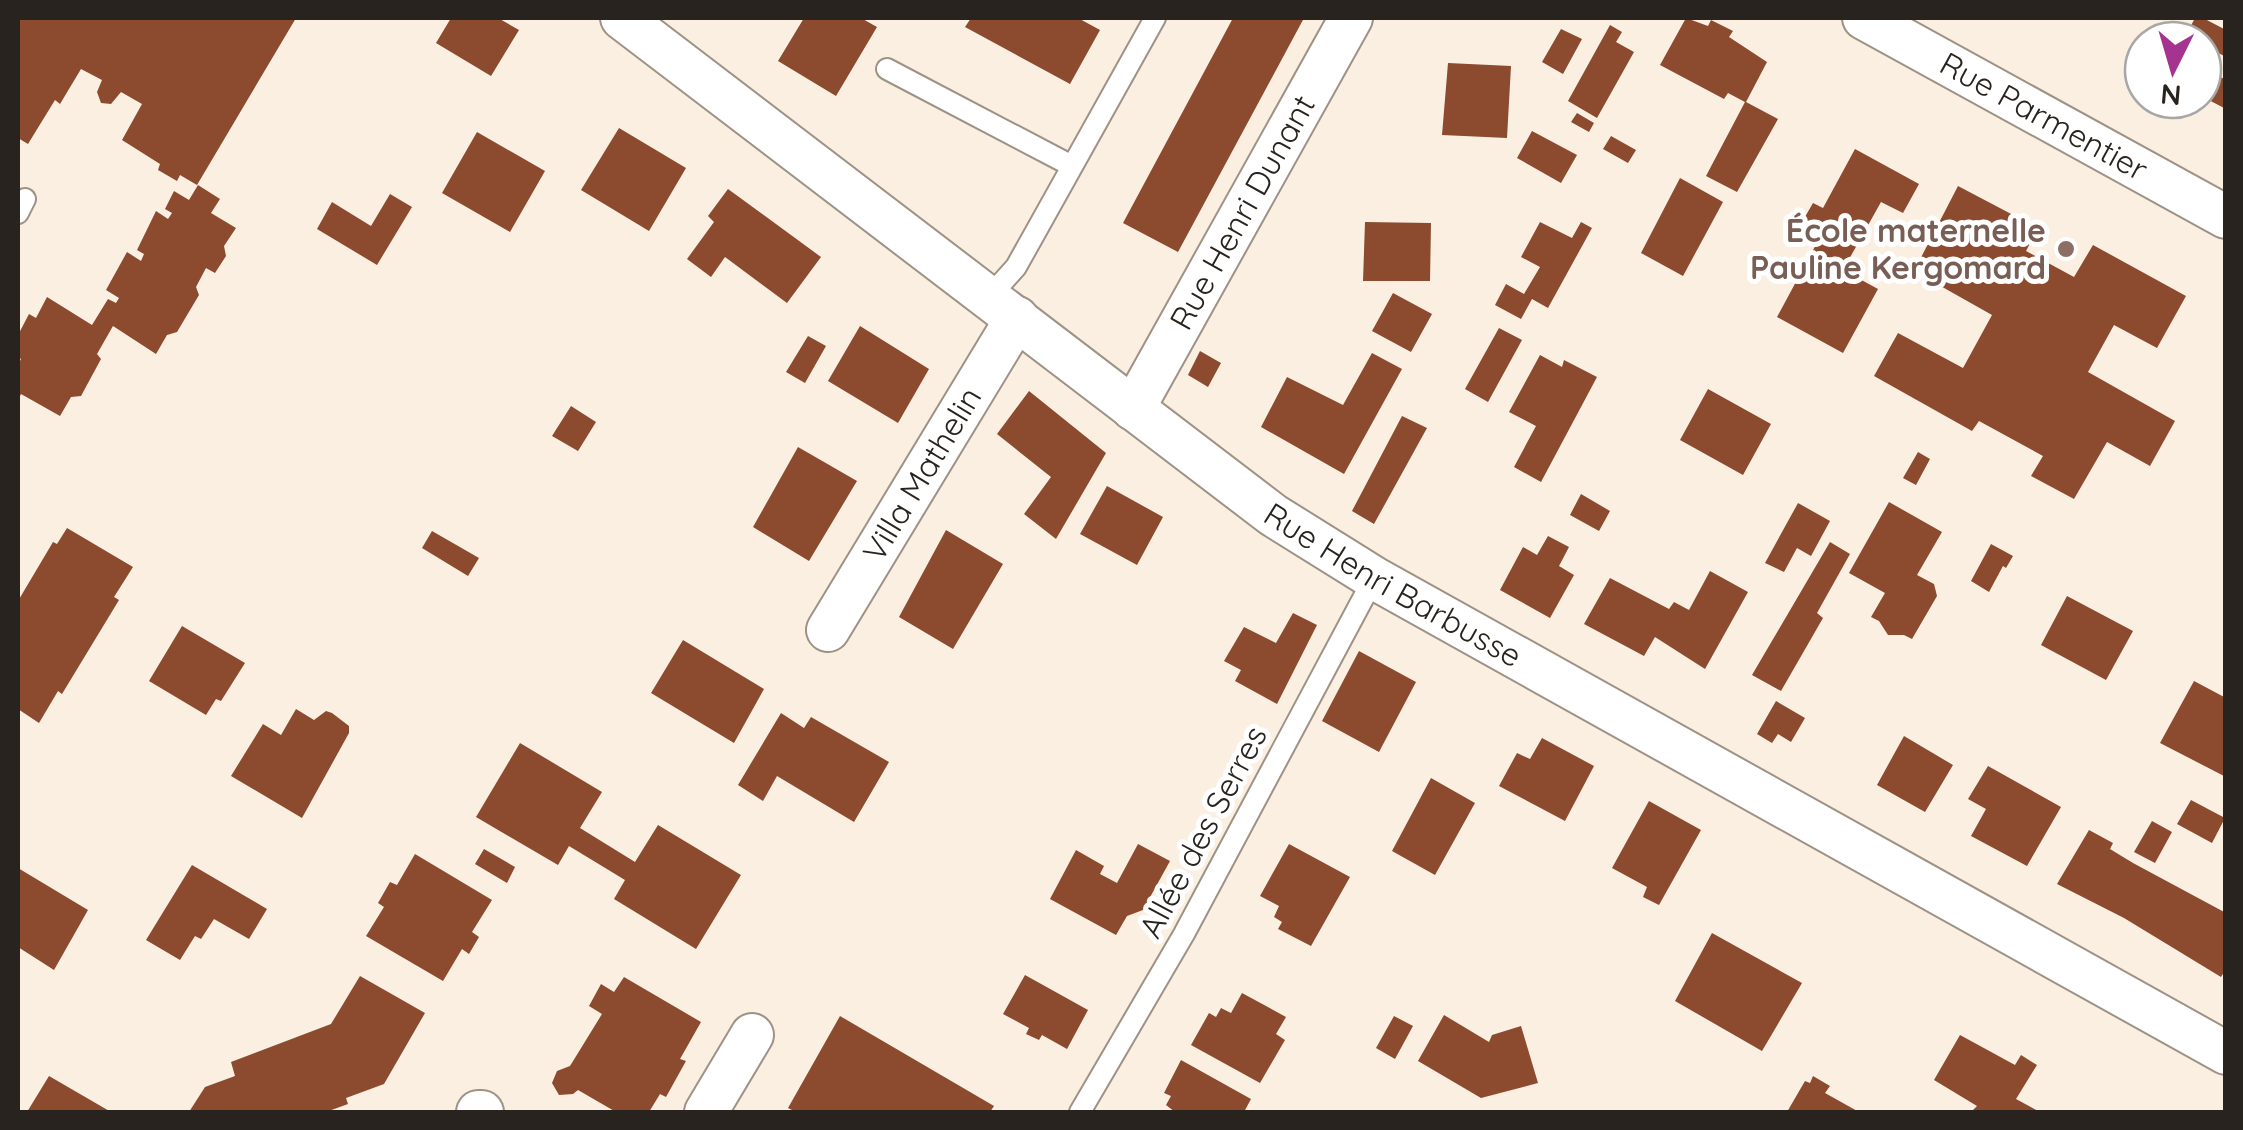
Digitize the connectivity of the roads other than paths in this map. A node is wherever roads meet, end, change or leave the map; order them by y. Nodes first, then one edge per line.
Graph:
1 (622, 18) edge
2 (1155, 18) edge
3 (1351, 18) edge
4 (1864, 18) edge
5 (887, 69) dead end
6 (1072, 166) junction
7 (2226, 217) edge
8 (1003, 307) junction
9 (1133, 409) junction
10 (1374, 578) junction
11 (828, 630) dead end
12 (752, 1035) dead end
13 (2226, 1053) edge
14 (706, 1112) edge
15 (1080, 1112) edge

1 - 8 street, Rue Henri Barbusse
2 - 6 lane
3 - 9 street, Rue Henri Dunant
4 - 7 street, Rue Parmentier
5 - 6 lane
6 - 8 lane
8 - 9 street, Rue Henri Barbusse
8 - 11 street, Villa Mathelin
9 - 10 street, Rue Henri Barbusse
10 - 13 street, Rue Henri Barbusse
10 - 15 lane, Allée des Serres
12 - 14 street

